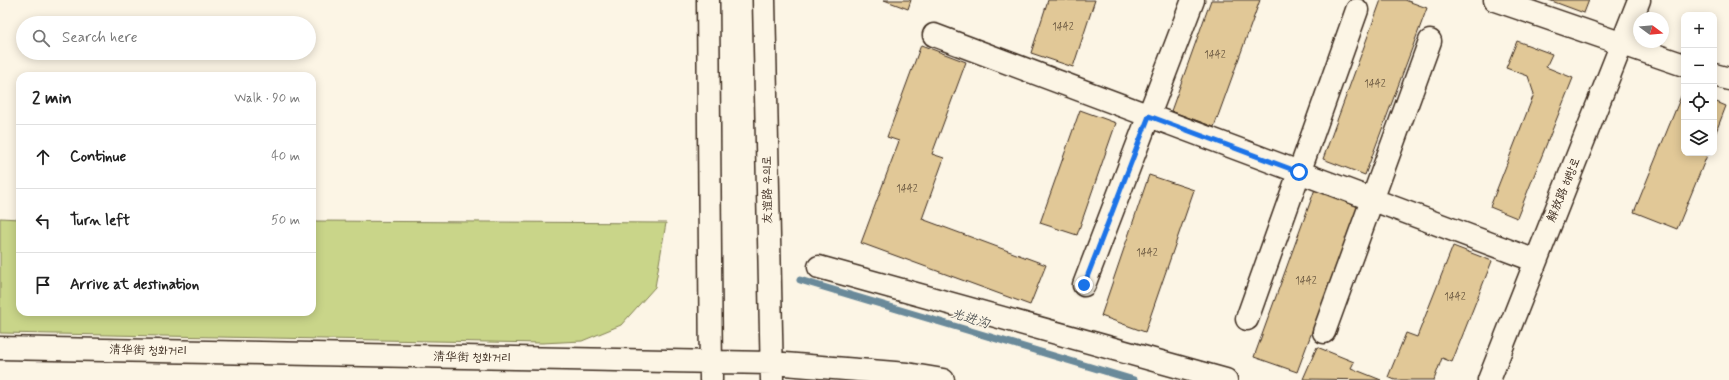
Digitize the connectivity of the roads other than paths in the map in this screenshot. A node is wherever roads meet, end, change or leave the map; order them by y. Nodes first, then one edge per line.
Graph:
1 (708, 0) edge
2 (764, 0) edge
3 (1193, 0) edge
4 (1495, 0) edge
5 (1639, 0) edge
6 (1357, 10) dead end
7 (934, 35) dead end
8 (1430, 41) dead end
9 (1622, 44) junction
10 (1681, 64) edge
11 (1717, 76) edge
12 (1729, 80) edge
13 (1149, 116) junction
14 (1299, 172) junction
15 (1372, 200) junction
16 (1536, 261) junction
17 (819, 267) dead end
18 (1084, 285) dead end
19 (1247, 319) dead end
20 (1324, 332) dead end
21 (0, 348) edge
22 (711, 371) edge
23 (772, 372) edge
24 (943, 380) edge
25 (1226, 380) edge
26 (1489, 380) edge

1 - 22 main road
2 - 23 main road, 友谊路 우의로
3 - 13 main road
4 - 9 main road
5 - 9 main road, 解放路 해방로
6 - 14 main road
7 - 13 main road
8 - 15 main road
9 - 10 main road
9 - 16 main road, 解放路 해방로
11 - 12 main road
13 - 14 main road
13 - 18 main road
14 - 15 main road
14 - 19 main road
15 - 16 main road
15 - 20 main road
16 - 26 main road, 解放路 해방로
17 - 25 main road
21 - 22 main road, 清华街 청화거리
22 - 23 main road, 清华街 청화거리
23 - 24 main road, 清华街 청화거리

